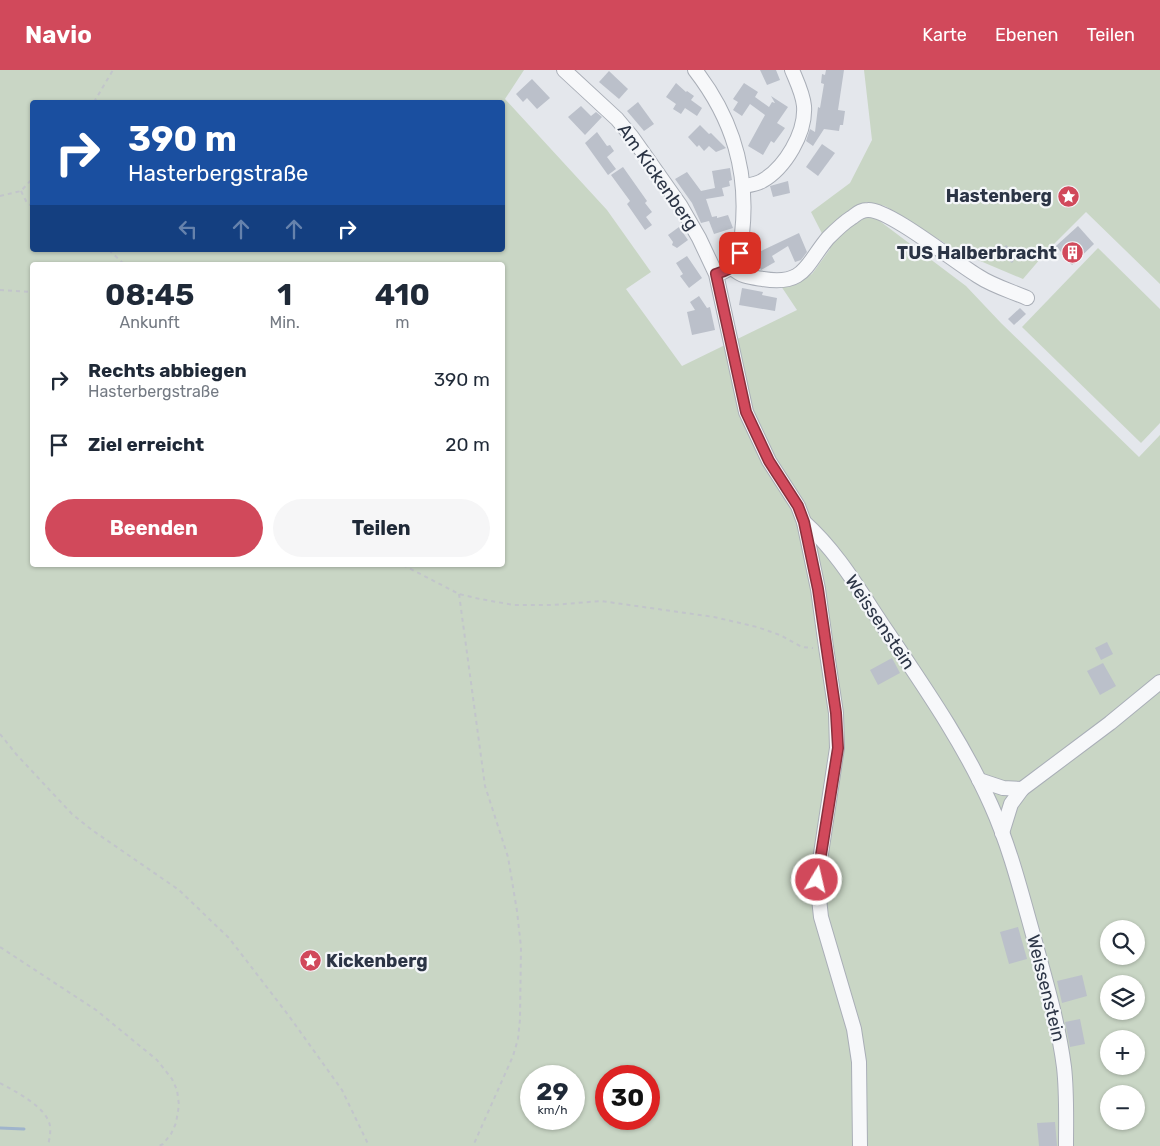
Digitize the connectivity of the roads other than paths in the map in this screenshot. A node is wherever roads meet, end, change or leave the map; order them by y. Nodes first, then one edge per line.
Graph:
1 (564, 70) edge
2 (695, 70) edge
3 (792, 70) edge
4 (744, 186) junction
5 (732, 268) junction
6 (716, 274) junction
7 (1027, 298) dead end
8 (804, 522) junction
9 (1160, 682) edge
10 (979, 780) junction
11 (1022, 788) junction
12 (1002, 833) junction
13 (860, 1146) edge
14 (1066, 1146) edge

1 - 6 street, Am Kickenberg
2 - 4 street
3 - 4 street
4 - 5 street
5 - 6 street
5 - 7 street
6 - 8 street, Am Kickenberg
8 - 10 street, Weissenstein
8 - 13 street
9 - 11 street
10 - 11 street
10 - 12 street, Weissenstein
11 - 12 street
12 - 14 street, Weissenstein

